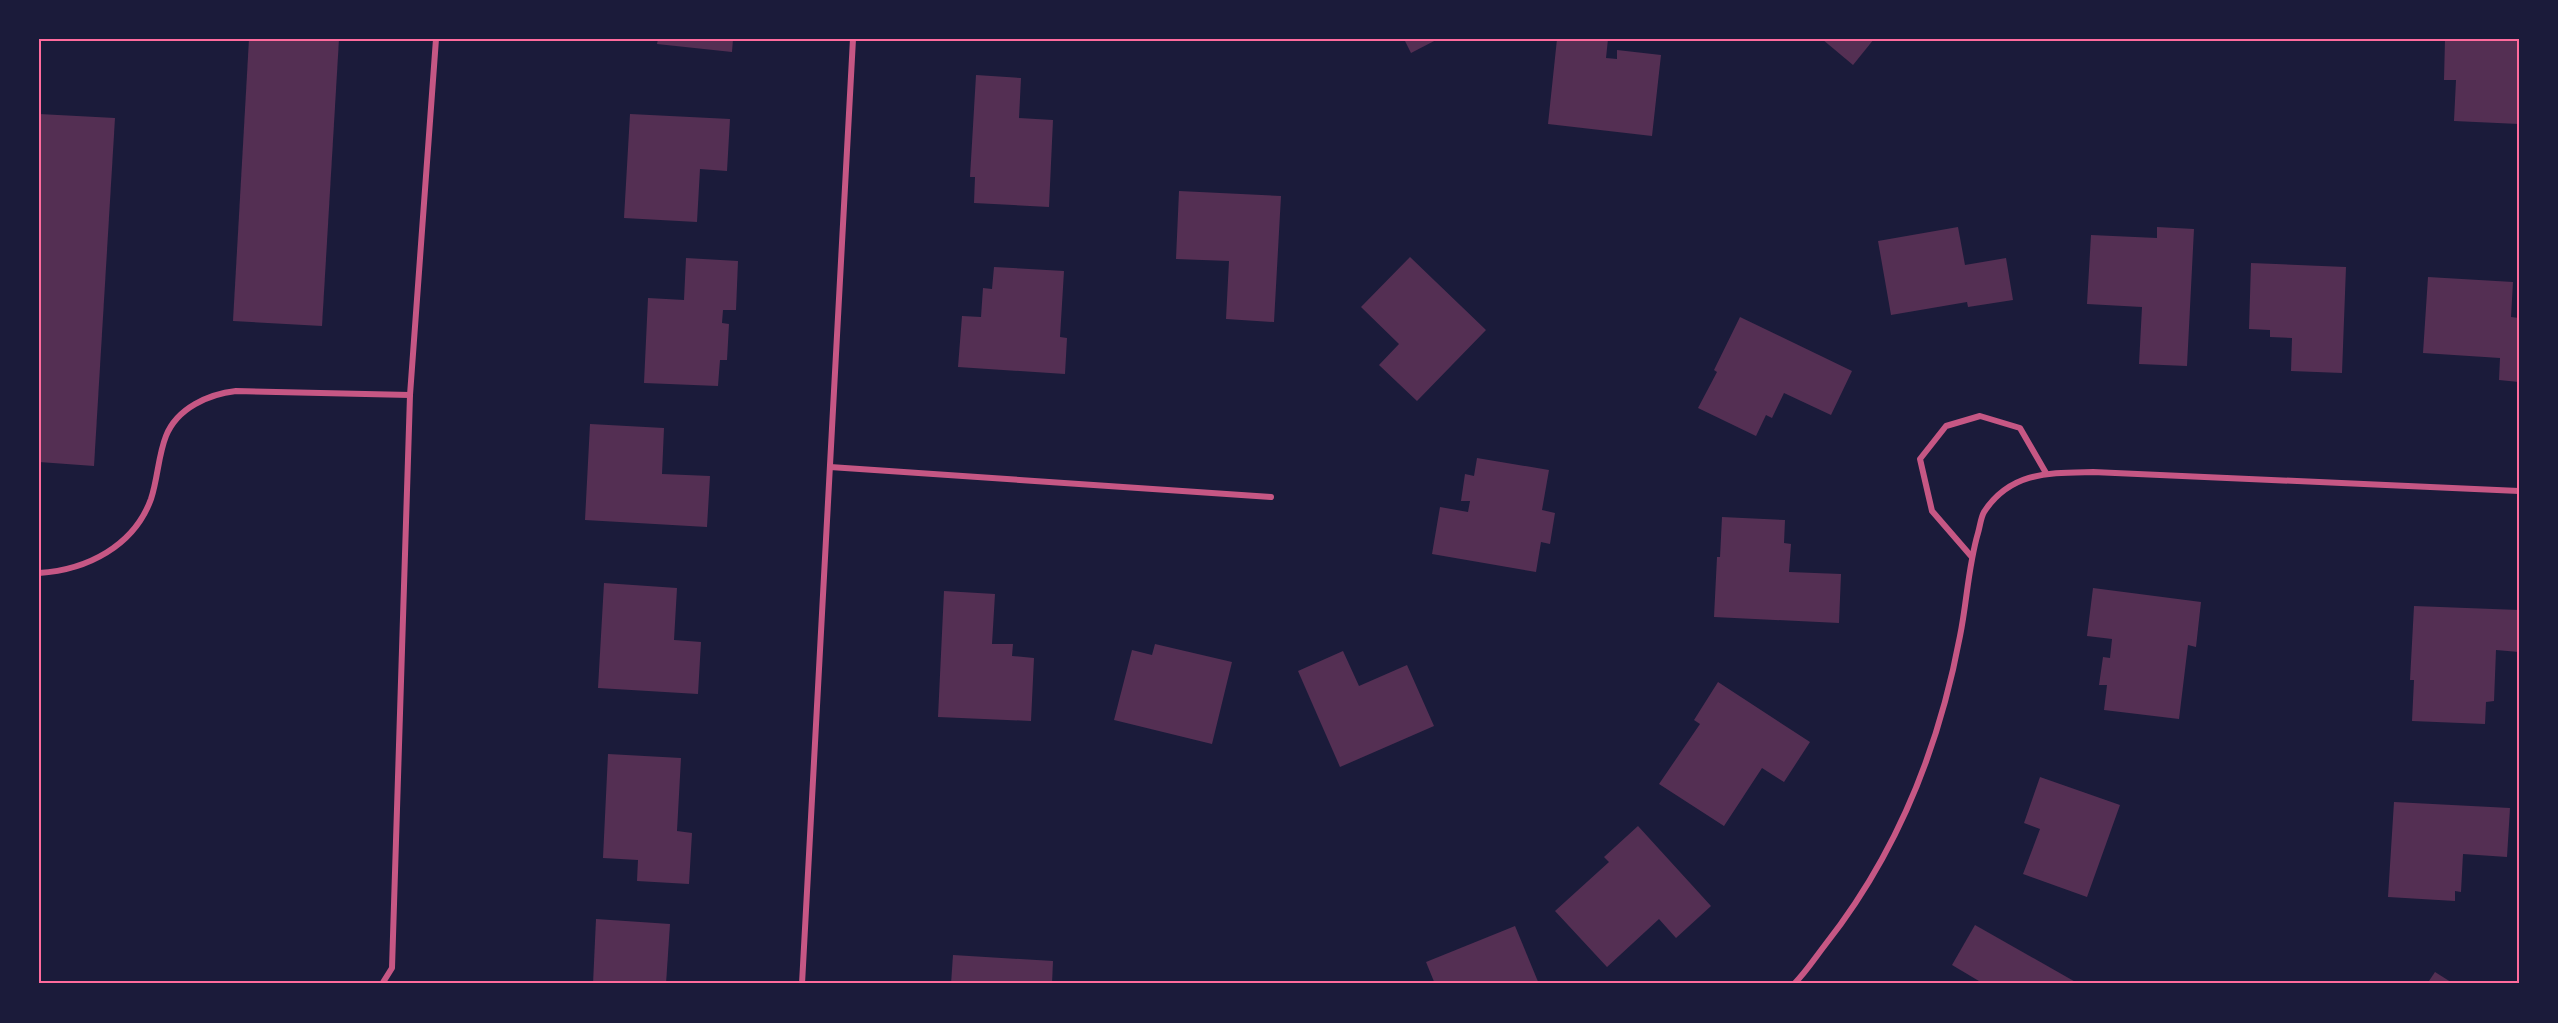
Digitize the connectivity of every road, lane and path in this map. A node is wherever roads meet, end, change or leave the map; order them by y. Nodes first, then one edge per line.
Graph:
1 (436, 39) edge
2 (853, 39) edge
3 (410, 394) junction
4 (830, 467) junction
5 (2046, 473) junction
6 (2519, 491) edge
7 (1271, 497) dead end
8 (1971, 556) junction
9 (39, 573) edge
10 (382, 984) edge
11 (802, 984) edge
12 (1794, 984) edge

1 - 3 street
2 - 4 street
3 - 9 street
3 - 10 street
4 - 7 street
4 - 11 street
5 - 6 street
5 - 8 street
5 - 8 street
8 - 12 street

